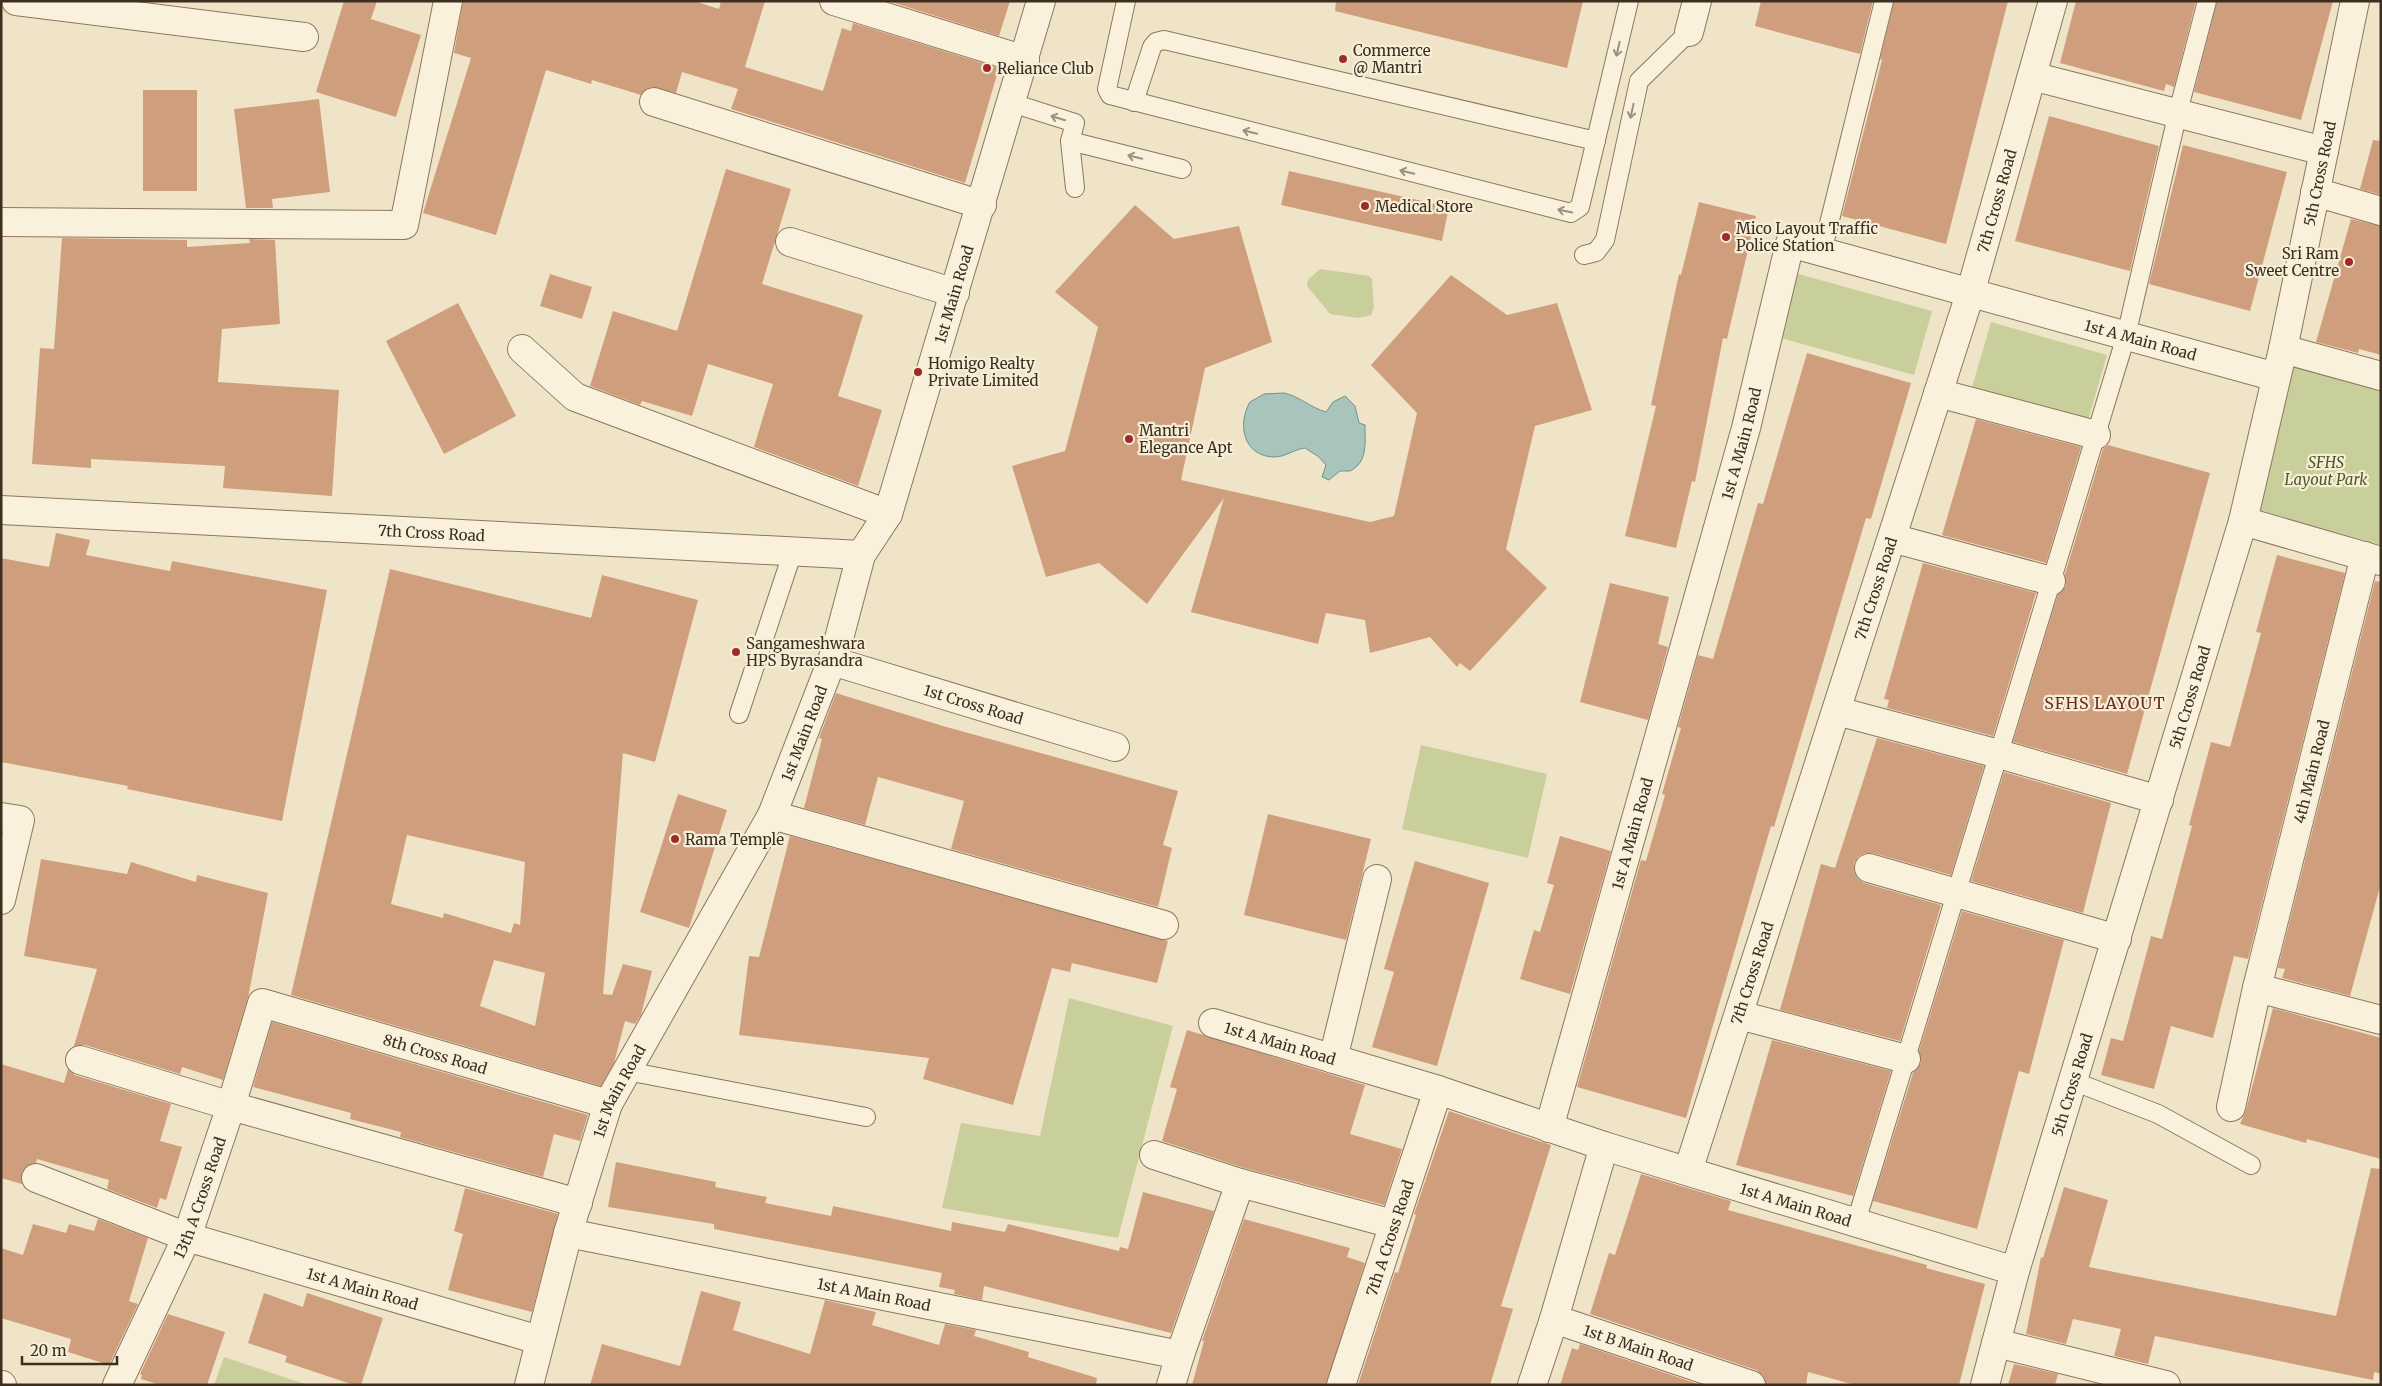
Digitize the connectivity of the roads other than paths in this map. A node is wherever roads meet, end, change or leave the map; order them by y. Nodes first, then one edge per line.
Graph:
1 (16, 1) edge
2 (448, 1) edge
3 (834, 1) edge
4 (1041, 1) edge
5 (1126, 1) edge
6 (1629, 1) edge
7 (1697, 1) edge
8 (1884, 1) edge
9 (2053, 1) edge
10 (2207, 1) edge
11 (2355, 1) edge
12 (1689, 32) joint
13 (304, 37) dead end
14 (1025, 60) junction
15 (2032, 76) junction
16 (654, 102) dead end
17 (1134, 102) junction
18 (1012, 103) junction
19 (2178, 112) junction
20 (1070, 141) junction
21 (1596, 141) junction
22 (2324, 151) junction
23 (1182, 169) dead end
24 (1075, 188) dead end
25 (2315, 192) junction
26 (982, 204) junction
27 (2381, 211) edge
28 (1, 222) edge
29 (790, 242) dead end
30 (1822, 252) junction
31 (1584, 255) dead end
32 (955, 293) junction
33 (1970, 294) junction
34 (2126, 336) junction
35 (522, 349) dead end
36 (2283, 349) junction
37 (2381, 376) edge
38 (2276, 377) junction
39 (1938, 393) junction
40 (2096, 434) junction
41 (1, 510) edge
42 (888, 514) junction
43 (2243, 521) junction
44 (1892, 538) junction
45 (793, 551) junction
46 (861, 555) junction
47 (2373, 558) edge
48 (2052, 581) junction
49 (832, 660) junction
50 (1837, 711) junction
51 (739, 714) dead end
52 (1115, 747) dead end
53 (1999, 754) junction
54 (2159, 800) junction
55 (772, 815) junction
56 (1, 816) edge
57 (1869, 868) dead end
58 (1377, 879) dead end
59 (1957, 892) junction
60 (1, 900) edge
61 (1164, 925) dead end
62 (2116, 939) junction
63 (2257, 988) junction
64 (262, 1003) joint
65 (1739, 1015) junction
66 (2381, 1020) edge
67 (1212, 1022) dead end
68 (1333, 1059) junction
69 (1906, 1059) junction
70 (80, 1060) dead end
71 (627, 1071) junction
72 (2073, 1081) junction
73 (1438, 1090) junction
74 (608, 1104) junction
75 (231, 1106) junction
76 (2231, 1106) dead end
77 (866, 1117) dead end
78 (1549, 1128) junction
79 (1604, 1146) junction
80 (1154, 1155) dead end
81 (2250, 1165) dead end
82 (1688, 1171) junction
83 (36, 1178) dead end
84 (1240, 1183) junction
85 (578, 1203) junction
86 (1856, 1222) junction
87 (1393, 1224) junction
88 (568, 1233) junction
89 (186, 1237) junction
90 (2015, 1271) junction
91 (1554, 1319) junction
92 (539, 1340) junction
93 (1996, 1343) junction
94 (1180, 1355) junction
95 (117, 1385) edge
96 (529, 1385) edge
97 (1171, 1385) edge
98 (1341, 1385) edge
99 (1532, 1385) edge
100 (1751, 1385) edge
101 (1985, 1385) edge
102 (2166, 1385) edge

1 - 13 street
2 - 28 street
3 - 14 street
4 - 14 street, 1st Main Road
5 - 17 lane
6 -> 21 lane
7 - 12 street
8 - 30 lane
9 - 15 street, 7th Cross Road
10 - 19 lane
11 - 22 street, 5th Cross Road
12 -> 31 lane
14 - 18 street, 1st Main Road
15 - 19 street
15 - 33 street, 7th Cross Road
16 - 26 street
17 - 21 lane
21 -> 17 lane
20 -> 18 lane
18 - 26 street, 1st Main Road
19 - 22 street
19 - 34 lane
23 -> 20 lane
20 - 24 lane
22 - 25 street, 5th Cross Road
25 - 27 street
25 - 36 street, 5th Cross Road
26 - 32 street, 1st Main Road
29 - 32 street
30 - 33 street, 1st A Main Road
30 - 78 street, 1st A Main Road
32 - 42 street, 1st Main Road
33 - 34 street, 1st A Main Road
33 - 39 street, 7th Cross Road
34 - 38 street, 1st A Main Road
34 - 40 lane
35 - 42 street
36 - 37 street
36 - 38 street, 5th Cross Road
38 - 43 street, 5th Cross Road
39 - 40 street
39 - 44 street, 7th Cross Road
40 - 48 lane
41 - 45 street, 7th Cross Road
42 - 46 street, 1st Main Road
43 - 47 street, 4th Main Road
43 - 54 street, 5th Cross Road
44 - 48 street
44 - 50 street, 7th Cross Road
45 - 46 street, 7th Cross Road
45 - 51 lane
46 - 49 street, 1st Main Road
47 - 63 street, 4th Main Road
48 - 53 lane
49 - 52 street, 1st Cross Road
49 - 55 street, 1st Main Road
50 - 53 street
50 - 65 street, 7th Cross Road
53 - 54 street
53 - 59 lane
54 - 62 street, 5th Cross Road
55 - 61 street
55 - 71 street, 1st Main Road
56 - 60 street
57 - 59 street
58 - 68 street
59 - 62 street
59 - 69 lane
62 - 72 street, 5th Cross Road
63 - 66 street
63 - 76 street, 4th Main Road
64 - 74 street, 8th Cross Road
64 - 75 street, 13th A Cross Road
65 - 69 street
65 - 82 street, 7th Cross Road
67 - 68 street, 1st A Main Road
68 - 73 street, 1st A Main Road
69 - 86 lane
70 - 75 street
71 - 74 street, 1st Main Road
71 - 77 lane
72 - 81 lane
72 - 90 street, 5th Cross Road
73 - 78 street, 1st A Main Road
73 - 87 street, 7th A Cross Road
74 - 85 street, 1st Main Road
75 - 85 street
75 - 89 street, 13th A Cross Road
78 - 79 street, 1st A Main Road
79 - 82 street, 1st A Main Road
79 - 91 street
80 - 84 street
82 - 86 street, 1st A Main Road
83 - 89 street, 1st A Main Road
84 - 87 street
84 - 94 street
85 - 88 street, 1st Main Road
86 - 90 street, 1st A Main Road
87 - 98 street, 7th A Cross Road
88 - 92 street, 1st Main Road
88 - 94 street, 1st A Main Road
89 - 92 street, 1st A Main Road
89 - 95 street, 13th A Cross Road
90 - 93 street, 5th Cross Road
91 - 99 street
91 - 100 street, 1st B Main Road
92 - 96 street, 1st Main Road
93 - 101 street, 5th Cross Road
93 - 102 street
94 - 97 street

